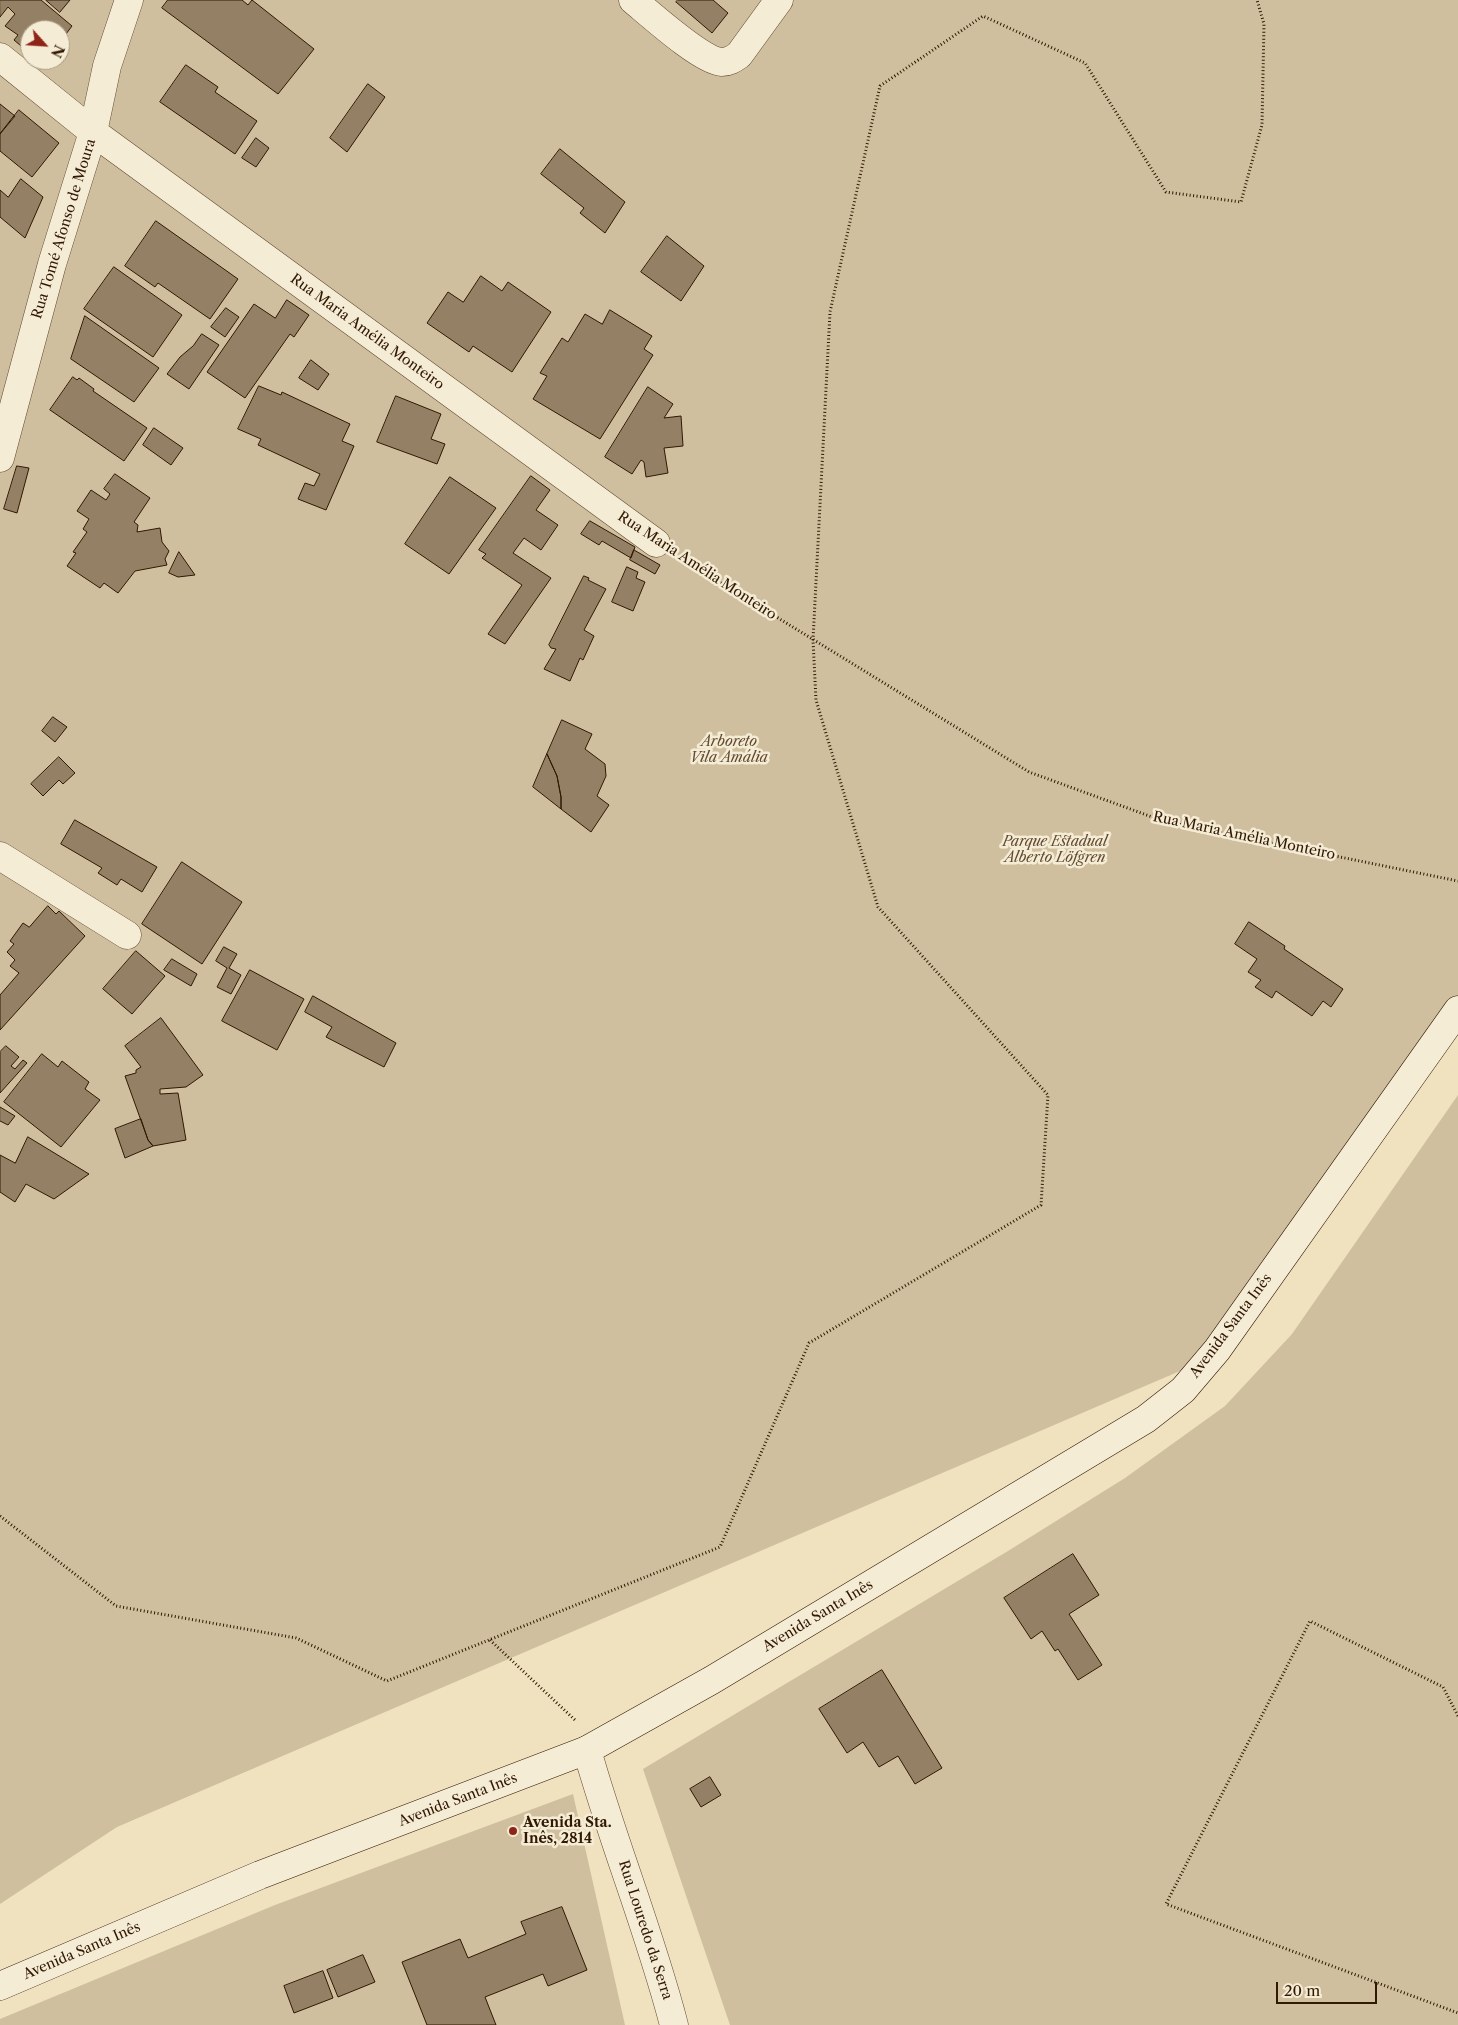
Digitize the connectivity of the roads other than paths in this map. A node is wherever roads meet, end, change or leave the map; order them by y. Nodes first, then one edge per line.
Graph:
1 (129, 0) edge
2 (633, 0) edge
3 (779, 0) edge
4 (0, 57) edge
5 (93, 132) junction
6 (0, 458) edge
7 (656, 543) road end
8 (0, 856) edge
9 (127, 935) dead end
10 (1458, 1010) edge
11 (593, 1746) junction
12 (0, 1986) edge
13 (674, 2025) edge

1 - 5 street, Rua Tomé Afonso de Moura
2 - 3 street
4 - 5 street, Rua Maria Amélia Monteiro
5 - 6 street, Rua Tomé Afonso de Moura
5 - 7 street, Rua Maria Amélia Monteiro
8 - 9 street
10 - 11 street, Avenida Santa Inês
11 - 12 street, Avenida Santa Inês
11 - 13 street, Rua Louredo da Serra

